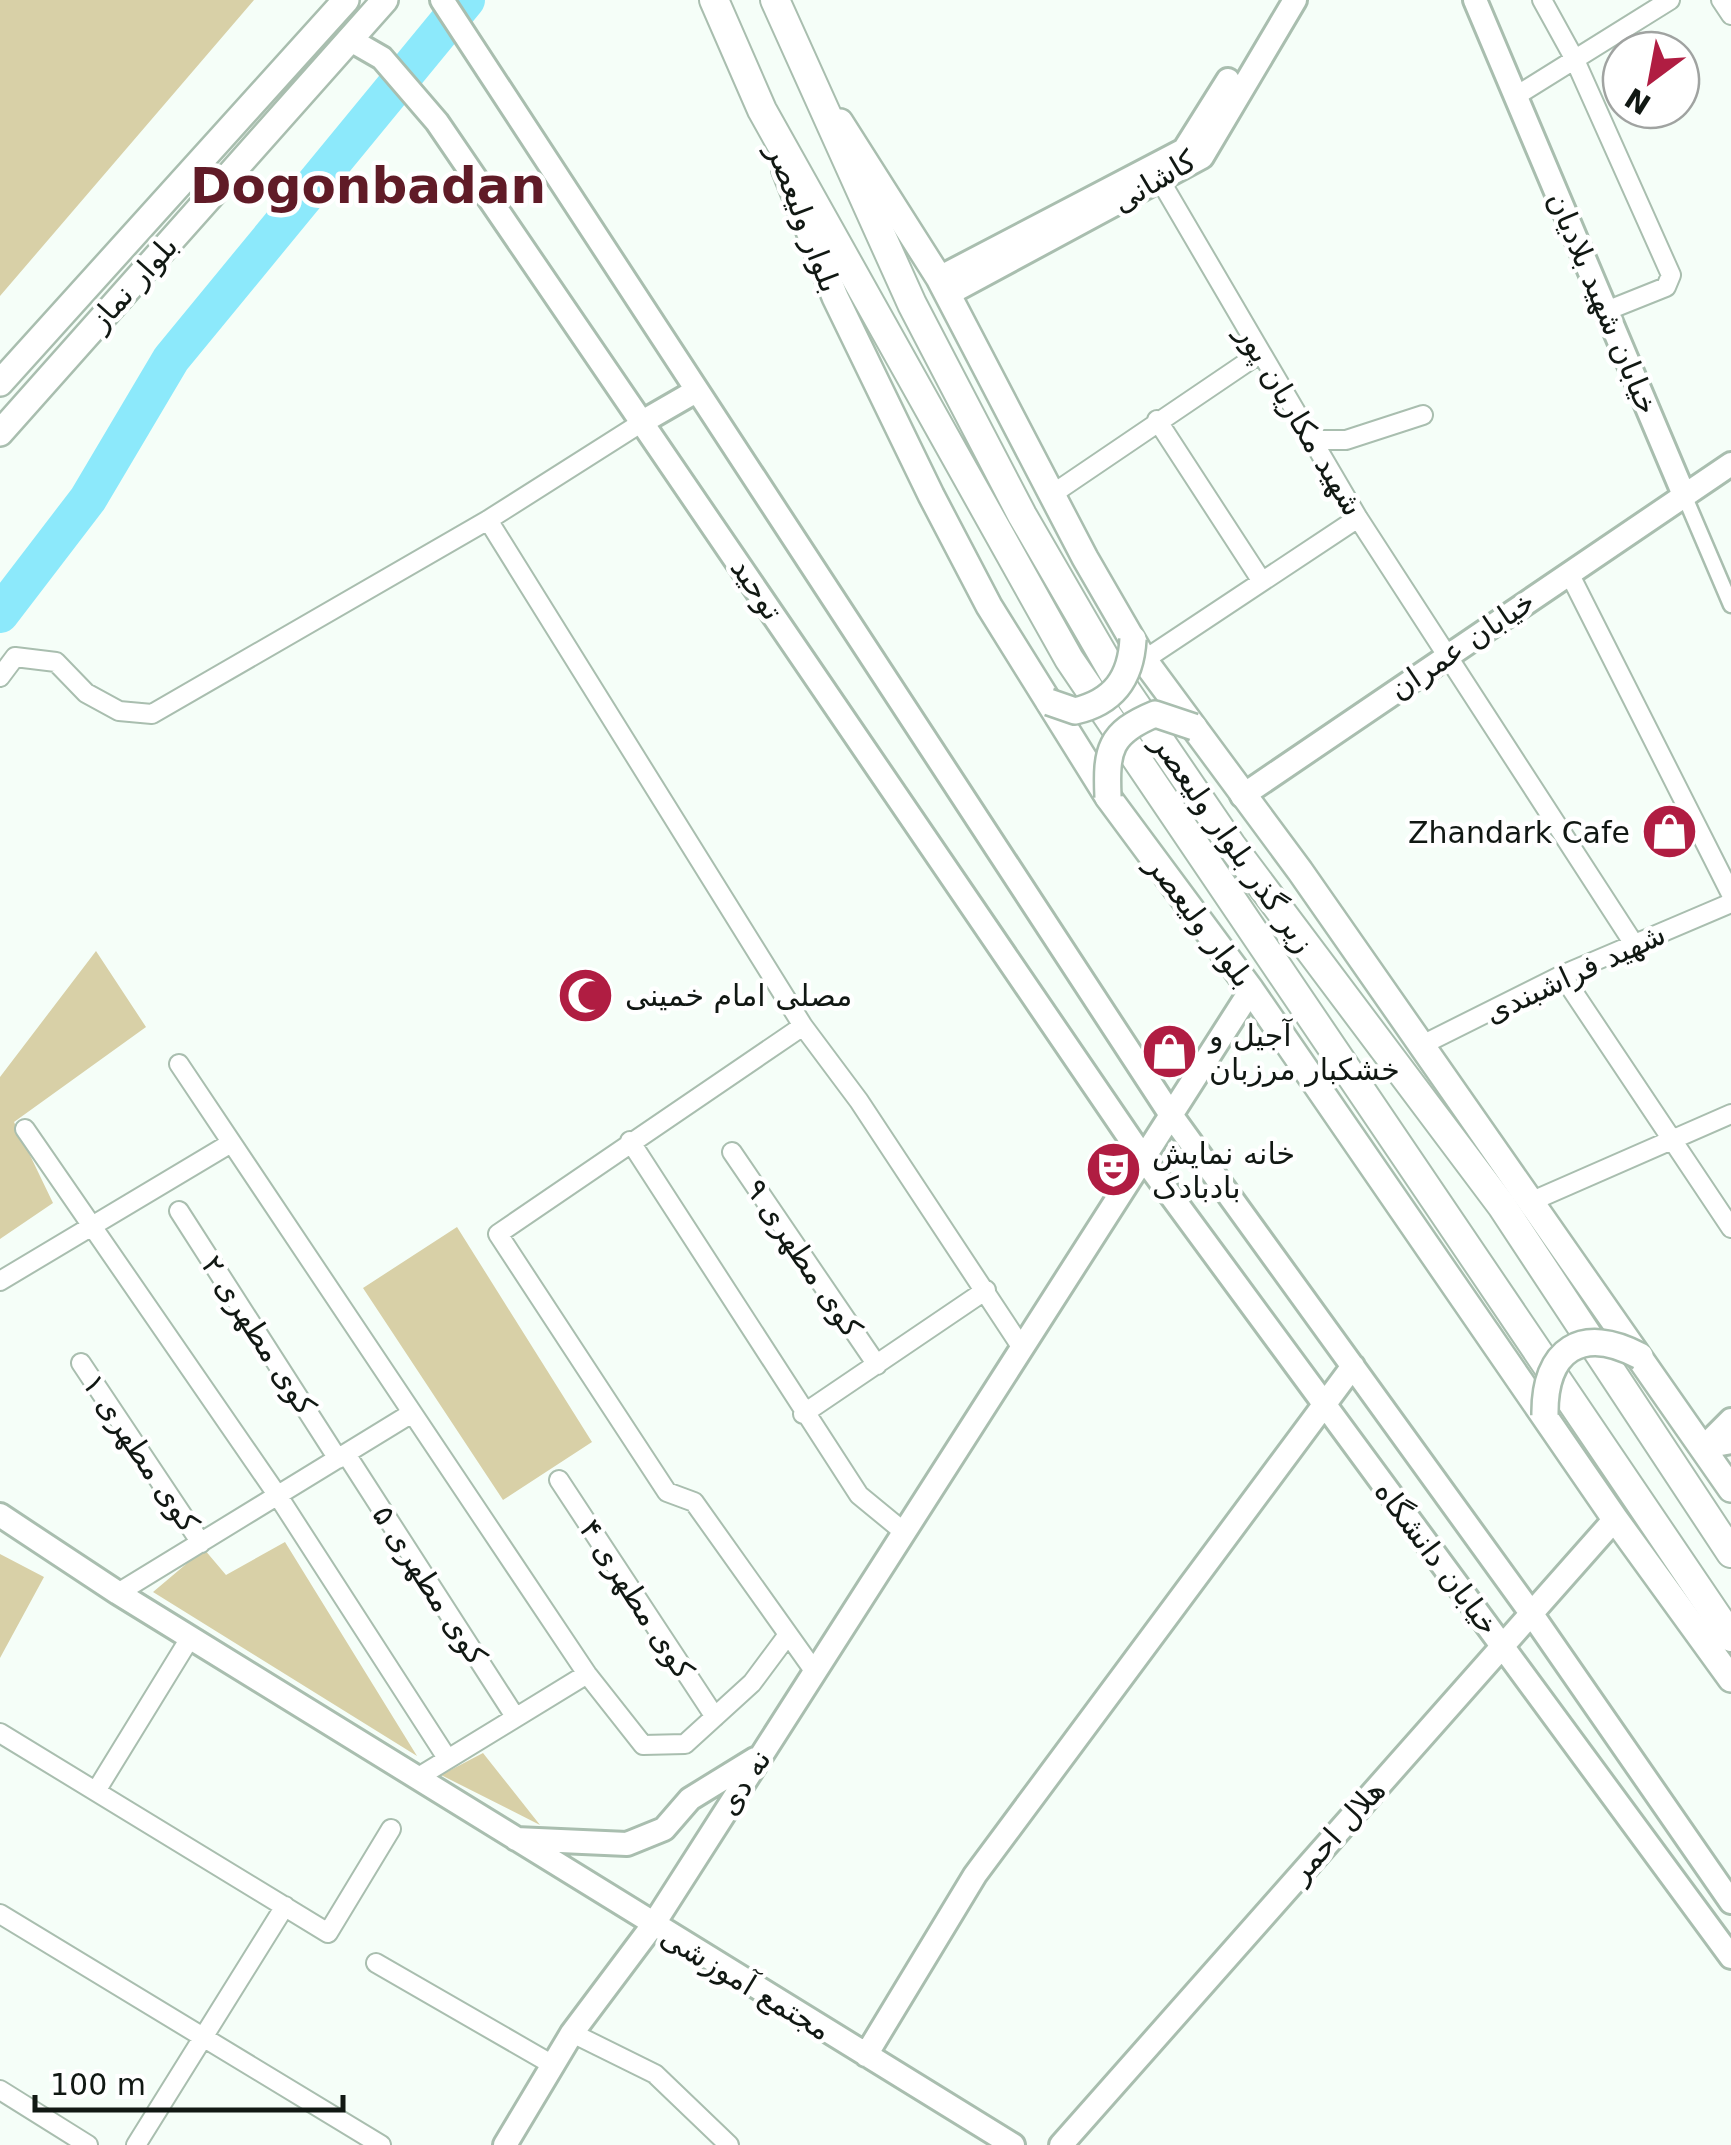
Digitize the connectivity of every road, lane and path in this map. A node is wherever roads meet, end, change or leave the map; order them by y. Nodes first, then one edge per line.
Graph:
1 (346, 0) edge
2 (386, 0) edge
3 (442, 0) edge
4 (714, 0) edge
5 (775, 0) edge
6 (1277, 0) edge
7 (1294, 0) edge
8 (1475, 0) edge
9 (1542, 0) edge
10 (1670, 0) edge
11 (1721, 0) edge
12 (1731, 15) edge
13 (350, 39) junction
14 (1574, 58) junction
15 (816, 84) junction
16 (1516, 96) junction
17 (762, 110) junction
18 (1160, 180) junction
19 (944, 286) junction
20 (1606, 311) junction
21 (1259, 354) junction
22 (0, 383) edge
23 (696, 391) junction
24 (1423, 415) dead end
25 (1157, 420) junction
26 (644, 421) junction
27 (0, 433) edge
28 (1310, 440) junction
29 (1731, 464) edge
30 (1054, 493) junction
31 (1684, 496) junction
32 (1358, 518) junction
33 (488, 520) junction
34 (1569, 573) junction
35 (1261, 580) junction
36 (1731, 606) edge
37 (1138, 649) junction
38 (1450, 654) junction
39 (0, 677) edge
40 (1048, 702) junction
41 (1194, 727) junction
42 (1242, 796) junction
43 (1108, 797) junction
44 (1731, 894) edge
45 (1731, 903) edge
46 (1634, 944) junction
47 (1562, 974) junction
48 (1251, 990) junction
49 (804, 1026) junction
50 (1422, 1045) junction
51 (179, 1064) dead end
52 (1172, 1114) junction
53 (1731, 1114) edge
54 (25, 1129) dead end
55 (1670, 1139) junction
56 (630, 1141) junction
57 (231, 1143) junction
58 (732, 1152) dead end
59 (1144, 1159) junction
60 (1530, 1202) junction
61 (180, 1211) dead end
62 (91, 1226) junction
63 (1731, 1228) edge
64 (0, 1281) edge
65 (986, 1290) junction
66 (1022, 1348) junction
67 (1640, 1356) junction
68 (81, 1363) dead end
69 (877, 1364) junction
70 (1353, 1366) junction
71 (1324, 1400) junction
72 (412, 1413) junction
73 (804, 1414) junction
74 (1545, 1415) junction
75 (1731, 1420) edge
76 (1731, 1442) edge
77 (1704, 1446) junction
78 (342, 1456) junction
79 (560, 1480) dead end
80 (1731, 1489) edge
81 (278, 1496) junction
82 (0, 1515) edge
83 (1615, 1519) junction
84 (904, 1532) junction
85 (201, 1544) junction
86 (1731, 1554) edge
87 (118, 1593) junction
88 (1532, 1613) junction
89 (787, 1636) junction
90 (190, 1638) junction
91 (1731, 1638) edge
92 (1502, 1646) junction
93 (815, 1672) junction
94 (587, 1674) junction
95 (1731, 1679) edge
96 (514, 1716) junction
97 (715, 1717) junction
98 (0, 1733) edge
99 (762, 1754) junction
100 (447, 1758) junction
101 (417, 1778) junction
102 (96, 1791) junction
103 (391, 1830) dead end
104 (514, 1839) junction
105 (1731, 1902) edge
106 (285, 1906) junction
107 (0, 1914) edge
108 (653, 1924) junction
109 (1731, 1957) edge
110 (376, 1964) dead end
111 (572, 2034) junction
112 (204, 2037) junction
113 (866, 2055) junction
114 (553, 2065) junction
115 (0, 2090) edge
116 (88, 2145) edge
117 (136, 2145) edge
118 (381, 2145) edge
119 (505, 2145) edge
120 (729, 2145) edge
121 (1013, 2145) edge
122 (1061, 2145) edge

1 - 22 main road, بلوار نماز
2 - 13 main road, بلوار نماز
3 - 23 street, توحید
4 - 17 main road, بلوار ولیعصر
5 - 15 main road
6 - 19 street, کاشانی
7 - 18 street, کاشانی
8 - 16 street, خیابان شهید بلادیان
9 - 14 street
10 - 14 street
11 - 12 street
13 - 26 street, توحید
13 - 27 main road, بلوار نماز
14 - 16 street
14 - 20 street
15 - 19 main road
15 - 86 main road, زیر گذر بلوار ولیعصر
16 - 20 street, خیابان شهید بلادیان
17 - 40 main road, بلوار ولیعصر
17 - 91 main road, بلوار ولیعصر
18 - 19 street, کاشانی
18 - 21 street, شهید مکاریان پور
19 - 30 main road
20 - 31 street, خیابان شهید بلادیان
21 - 25 street
21 - 28 street, شهید مکاریان پور
23 - 26 street
23 - 52 street, توحید
24 - 28 street
25 - 30 street
25 - 35 street
26 - 33 street
26 - 59 street, توحید
28 - 32 street, شهید مکاریان پور
29 - 31 street, خیابان عمران
30 - 37 main road
31 - 34 street, خیابان عمران
31 - 36 street, خیابان شهید بلادیان
32 - 35 street
32 - 38 street, شهید مکاریان پور
33 - 39 street
33 - 49 street
34 - 38 street, خیابان عمران
34 - 44 street
35 - 37 street
37 - 40 main road, bridge
37 - 41 main road
38 - 42 street, خیابان عمران
38 - 46 street, شهید مکاریان پور
40 - 43 main road, بلوار ولیعصر
41 - 42 main road
41 - 43 main road, bridge
42 - 50 main road
43 - 48 main road, بلوار ولیعصر
45 - 46 street, شهید فراشبندی
46 - 47 street, شهید فراشبندی
47 - 50 street, شهید فراشبندی
47 - 55 street
48 - 52 street, نه دی
48 - 74 main road, بلوار ولیعصر
49 - 56 street
49 - 65 street
50 - 60 main road
51 - 57 street
52 - 59 street, نه دی
52 - 70 street, خیابان دانشگاه
53 - 55 street
54 - 62 street
55 - 60 street
55 - 63 street
56 - 73 street
56 - 89 street
57 - 62 street
57 - 72 street
58 - 69 street, کوی مطهری ۹
59 - 66 street, نه دی
59 - 71 street, خیابان دانشگاه
60 - 67 main road
61 - 78 street, کوی مطهری ۲
62 - 64 street
62 - 81 street
65 - 66 street
65 - 69 street
66 - 84 street, نه دی
67 - 74 main road, bridge
67 - 77 main road
68 - 85 street, کوی مطهری ۱
69 - 73 street
70 - 71 street
70 - 88 street, خیابان دانشگاه
71 - 92 street, خیابان دانشگاه
71 - 113 street
72 - 78 street
72 - 94 street
73 - 84 street
74 - 83 main road, بلوار ولیعصر
75 - 77 street
76 - 77 street
77 - 80 main road
78 - 81 street
78 - 96 street, کوی مطهری ۵
79 - 97 street, کوی مطهری ۴
81 - 85 street
81 - 100 street
82 - 87 street
83 - 88 street, هلال احمر
83 - 95 main road, بلوار ولیعصر
84 - 93 street, نه دی
85 - 87 street
87 - 90 street
88 - 92 street, هلال احمر
88 - 105 street, خیابان دانشگاه
89 - 93 street
89 - 97 street
90 - 101 street
90 - 102 street
92 - 109 street, خیابان دانشگاه
92 - 122 street, هلال احمر
93 - 99 street, نه دی
94 - 96 street
94 - 97 street
96 - 100 street
98 - 102 street
99 - 104 street
99 - 108 street, نه دی
100 - 101 street
101 - 104 street
102 - 106 street
103 - 106 street
104 - 108 street
106 - 112 street
107 - 112 street
108 - 111 street, مجتمع آموزشی
108 - 113 street, مجتمع آموزشی
110 - 114 street
111 - 114 street, مجتمع آموزشی
111 - 120 street
112 - 117 street
112 - 118 street
113 - 121 street, مجتمع آموزشی
114 - 119 street, مجتمع آموزشی
115 - 116 street

